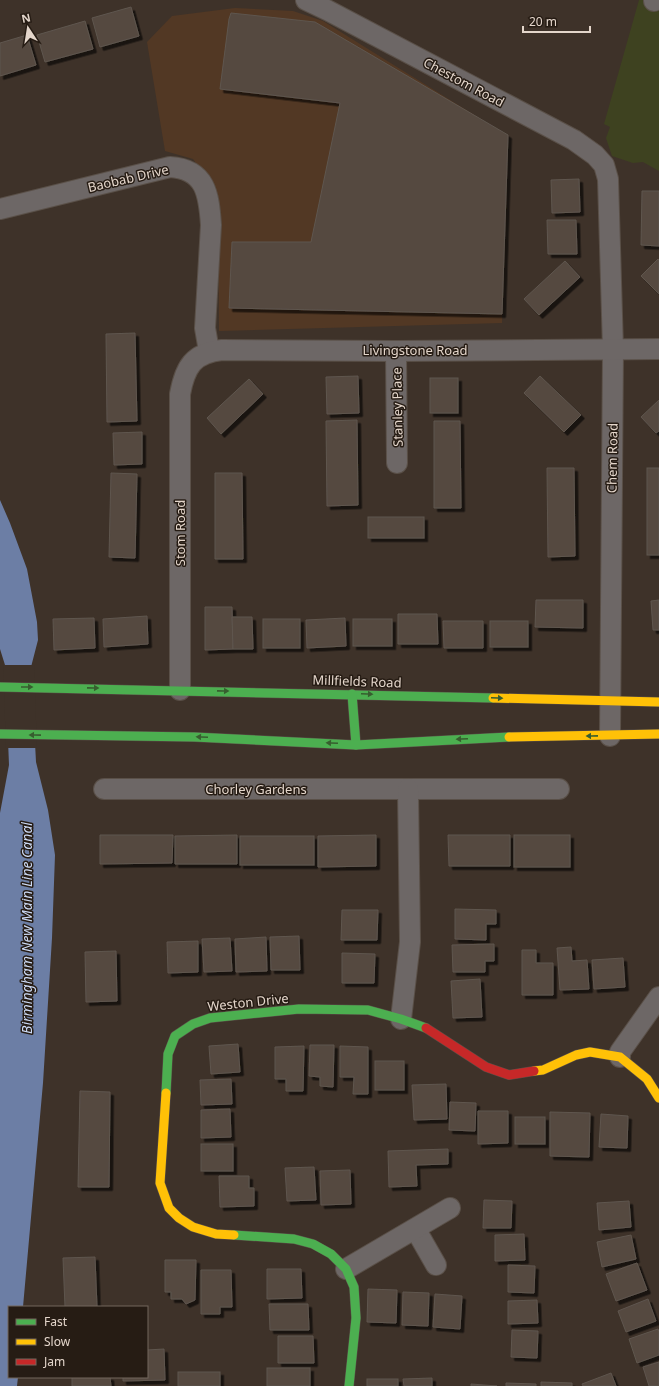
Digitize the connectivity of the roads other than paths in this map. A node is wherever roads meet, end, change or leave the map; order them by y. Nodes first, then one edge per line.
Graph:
1 (306, 0) edge
2 (608, 179) joint
3 (0, 209) edge
4 (613, 349) junction
5 (659, 349) edge
6 (209, 351) junction
7 (396, 351) junction
8 (397, 463) dead end
9 (0, 687) edge
10 (180, 690) junction
11 (352, 694) junction
12 (610, 701) junction
13 (659, 702) edge
14 (0, 734) edge
15 (659, 734) edge
16 (610, 736) junction
17 (356, 745) junction
18 (104, 789) dead end
19 (408, 789) junction
20 (559, 789) dead end
21 (659, 996) edge
22 (401, 1019) junction
23 (620, 1057) junction
24 (659, 1098) edge
25 (450, 1208) dead end
26 (416, 1230) junction
27 (436, 1265) dead end
28 (346, 1269) junction
29 (349, 1386) edge

1 - 2 street, Chestom Road
2 - 4 street, Chem Road
3 - 6 street, Baobab Drive
4 - 5 street, Livingstone Road
4 - 7 street, Livingstone Road
4 - 12 street, Chem Road
6 - 7 street, Livingstone Road
6 - 10 street, Stom Road
7 - 8 street, Stanley Place
9 -> 10 main road, Millfields Road
10 -> 11 main road, Millfields Road
11 -> 12 main road, Millfields Road
11 - 17 main road
12 - 13 main road, Millfields Road
12 - 16 street, Chem Road
17 -> 14 main road
15 - 16 main road
16 -> 17 main road
18 - 19 street, Chorley Gardens
19 - 20 street, Chorley Gardens
19 - 22 street
21 - 23 street
22 - 23 main road, Weston Drive
22 - 28 main road, Weston Drive
23 - 24 main road, Weston Drive
25 - 26 street
26 - 27 street
26 - 28 street
28 - 29 main road, Weston Drive

